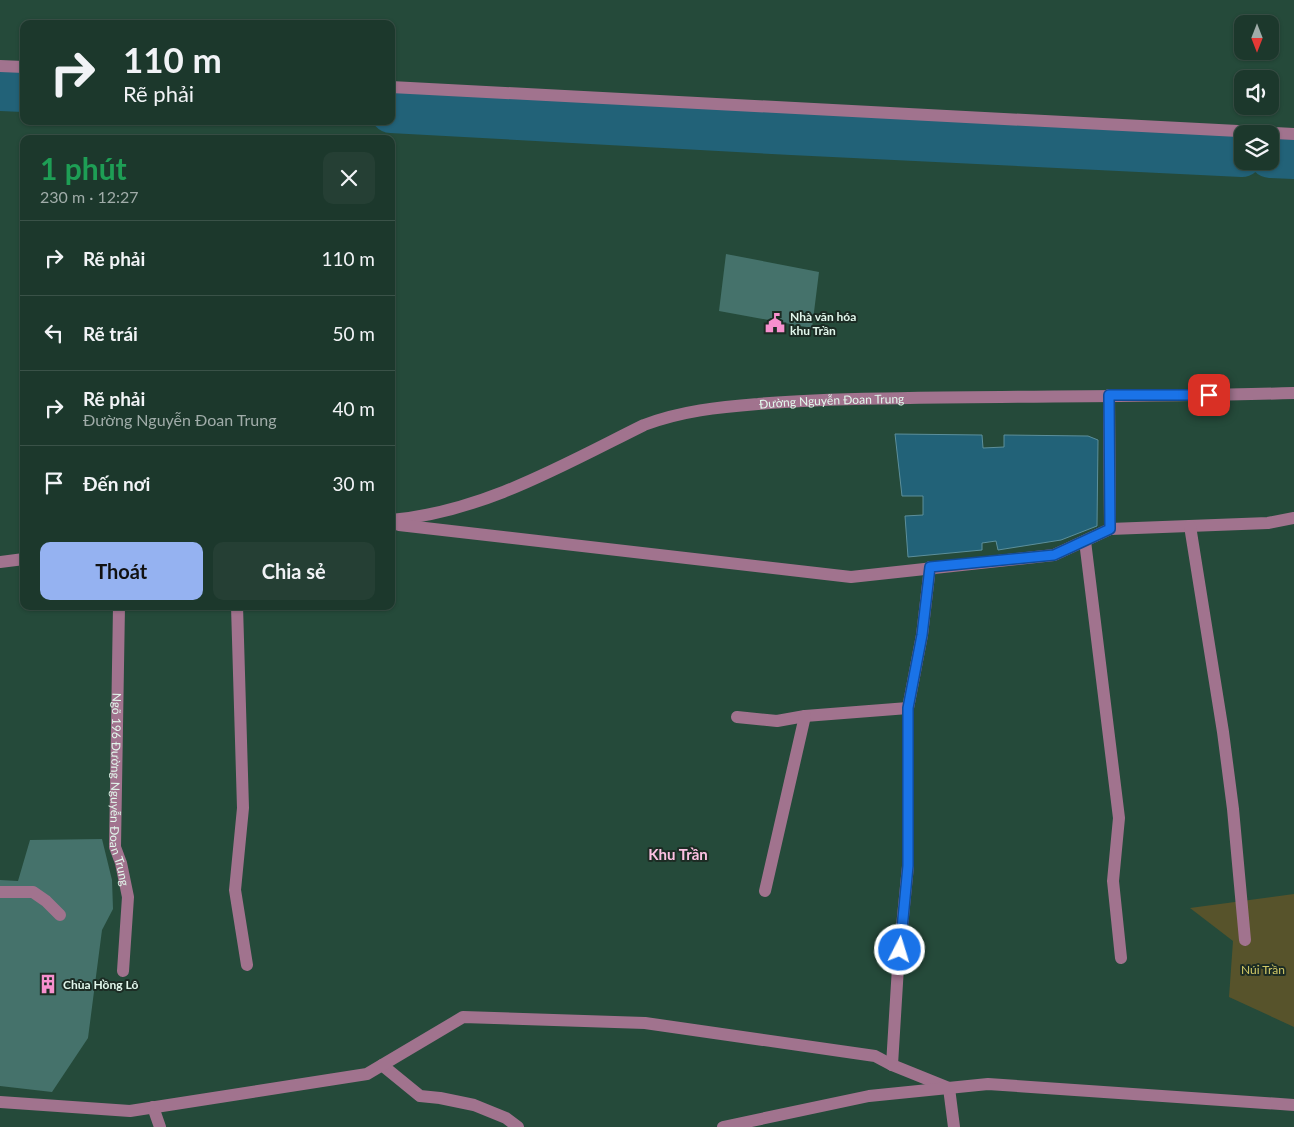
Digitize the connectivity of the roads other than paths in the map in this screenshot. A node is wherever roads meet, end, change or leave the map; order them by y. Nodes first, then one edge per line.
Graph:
1 (0, 66) edge
2 (20, 67) edge
3 (395, 87) edge
4 (1294, 134) edge
5 (1294, 393) edge
6 (1109, 395) junction
7 (1294, 518) edge
8 (395, 521) edge
9 (395, 522) edge
10 (1190, 526) junction
11 (1110, 529) junction
12 (1085, 541) junction
13 (20, 560) edge
14 (0, 562) edge
15 (930, 567) junction
16 (119, 610) edge
17 (237, 610) edge
18 (908, 708) junction
19 (805, 716) junction
20 (737, 717) dead end
21 (765, 891) dead end
22 (0, 892) edge
23 (60, 914) dead end
24 (1246, 940) dead end
25 (1121, 958) dead end
26 (247, 965) dead end
27 (123, 971) dead end
28 (382, 1065) junction
29 (892, 1065) junction
30 (949, 1088) junction
31 (0, 1102) edge
32 (1294, 1105) edge
33 (153, 1107) junction
34 (745, 1125) edge
35 (160, 1127) edge
36 (518, 1127) edge
37 (723, 1127) edge
38 (954, 1127) edge

1 - 2 street
3 - 4 street
5 - 6 street, Đường Nguyễn Đoan Trung
6 - 8 street, Đường Nguyễn Đoan Trung
6 - 11 street
7 - 10 street
9 - 15 street
10 - 11 street
10 - 24 street
11 - 12 street
12 - 15 street
12 - 25 street
13 - 14 street
15 - 18 street
16 - 27 street, Ngõ 196 Đường Nguyễn Đoan Trung
17 - 26 street
18 - 19 street
18 - 29 street
19 - 20 street
19 - 21 street
22 - 23 street
28 - 29 street
28 - 33 street
28 - 36 street
29 - 30 street
30 - 32 street
30 - 34 street
30 - 38 street
31 - 33 street
33 - 35 street
34 - 37 street

